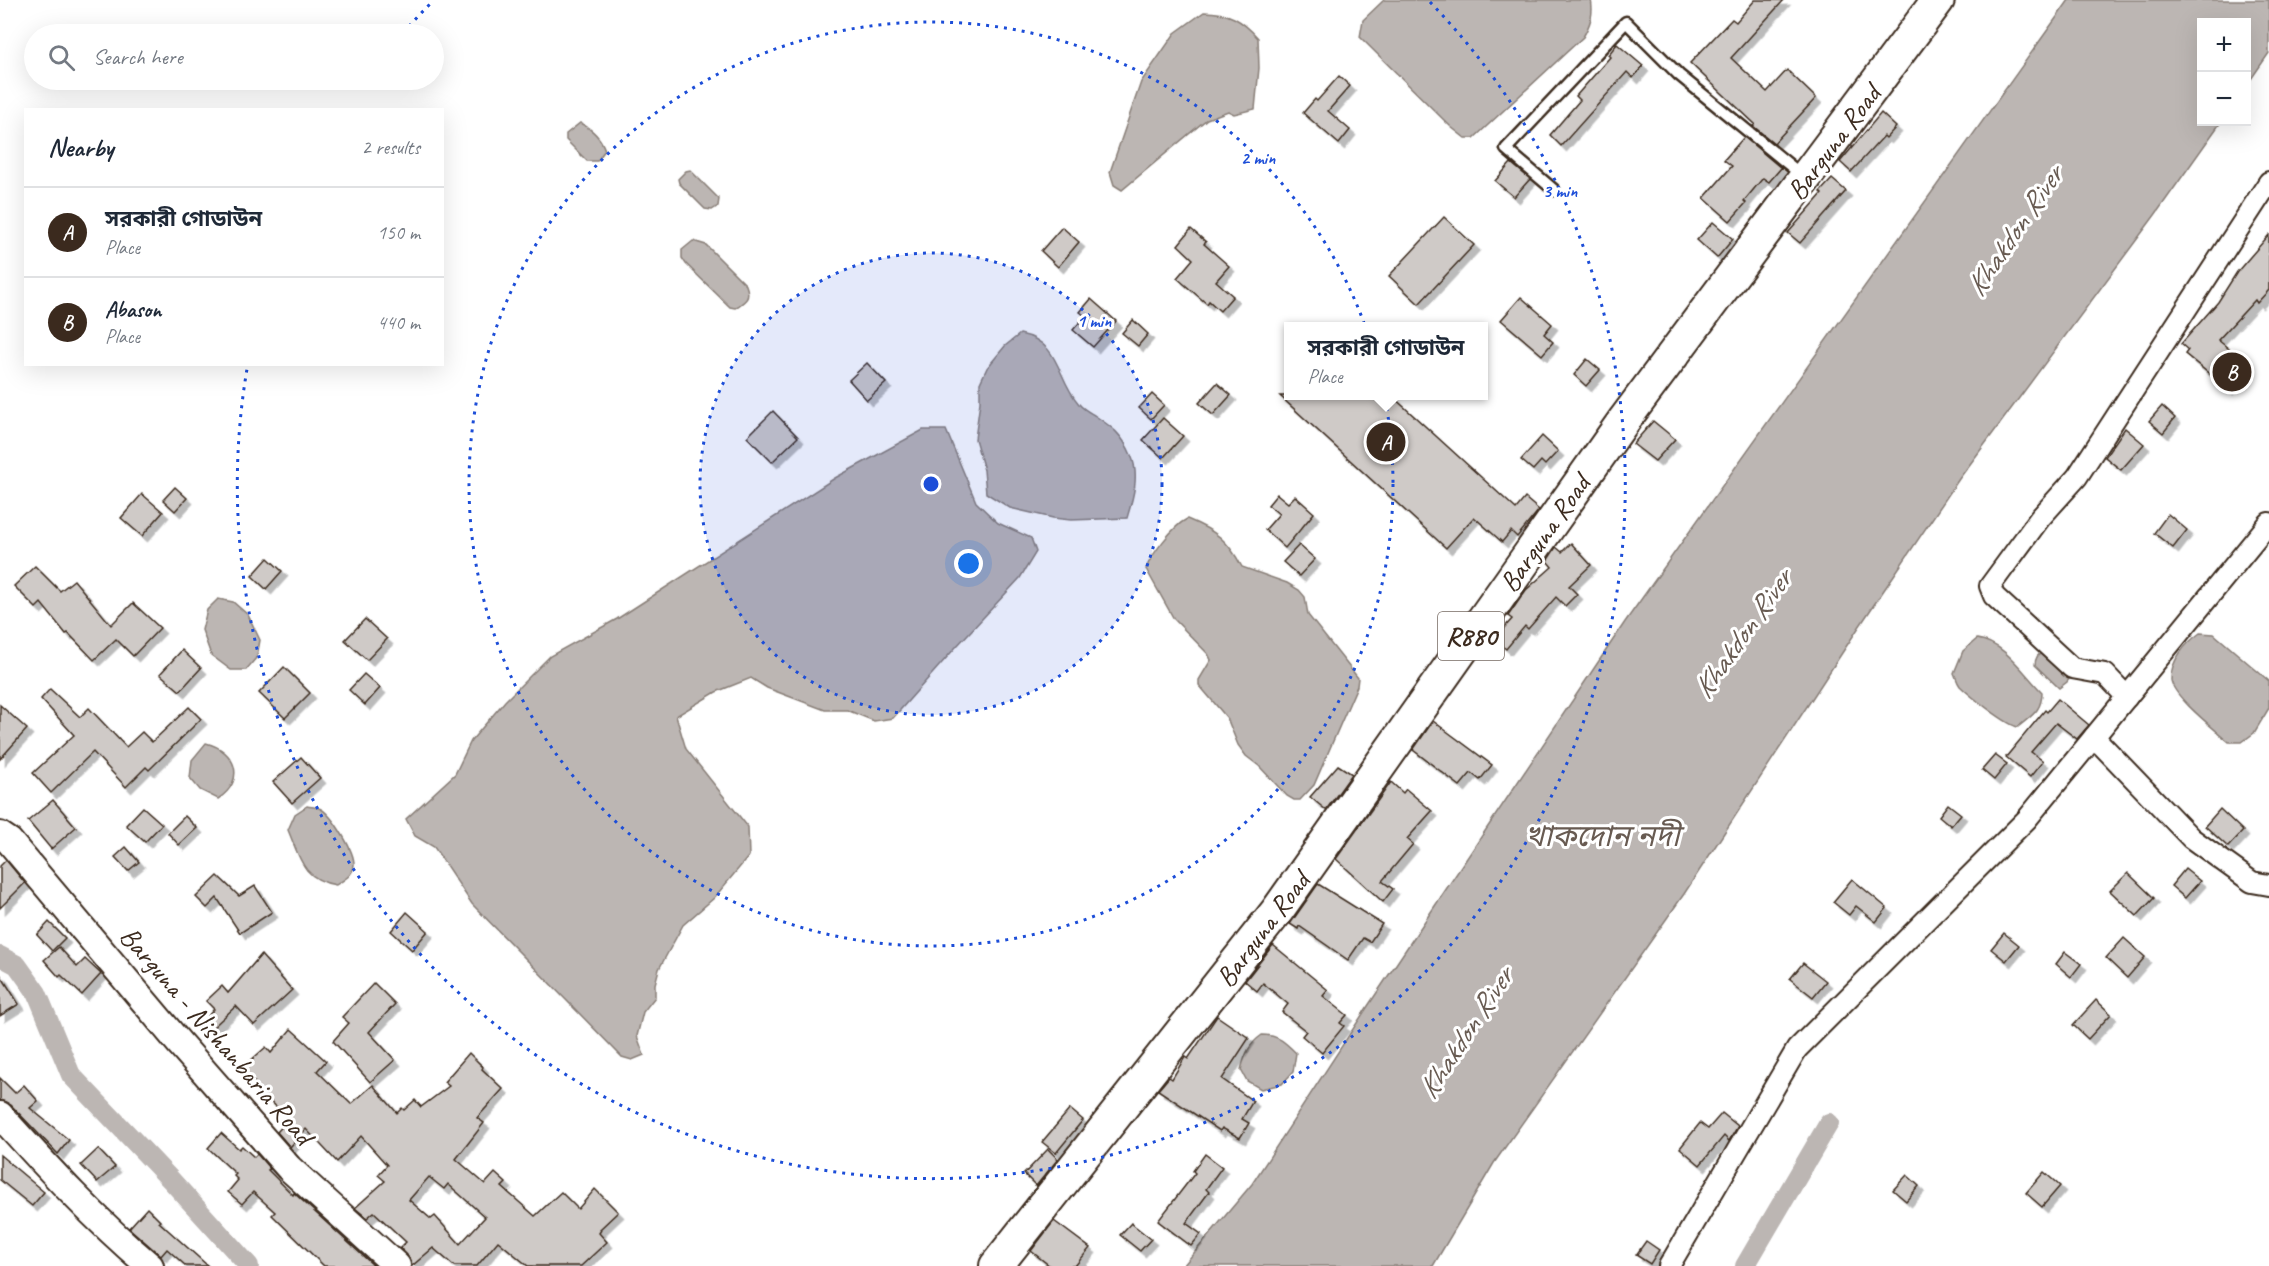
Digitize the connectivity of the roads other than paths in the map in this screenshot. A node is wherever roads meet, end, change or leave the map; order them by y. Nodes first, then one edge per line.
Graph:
1 (1938, 0) edge
2 (1806, 179) junction
3 (2269, 182) edge
4 (1554, 190) dead end
5 (2269, 523) edge
6 (2127, 697) junction
7 (2094, 736) junction
8 (0, 835) edge
9 (2269, 885) edge
10 (0, 1115) edge
11 (150, 1266) edge
12 (397, 1266) edge
13 (996, 1266) edge
14 (1669, 1266) edge

1 - 2 main road, Barguna Road / R880
2 - 4 lane
2 - 13 main road, Barguna Road / R880
3 - 6 street
5 - 6 street
6 - 7 street
7 - 9 street
7 - 14 street
8 - 12 street, Barguna - Nishanbaria Road
10 - 11 street

